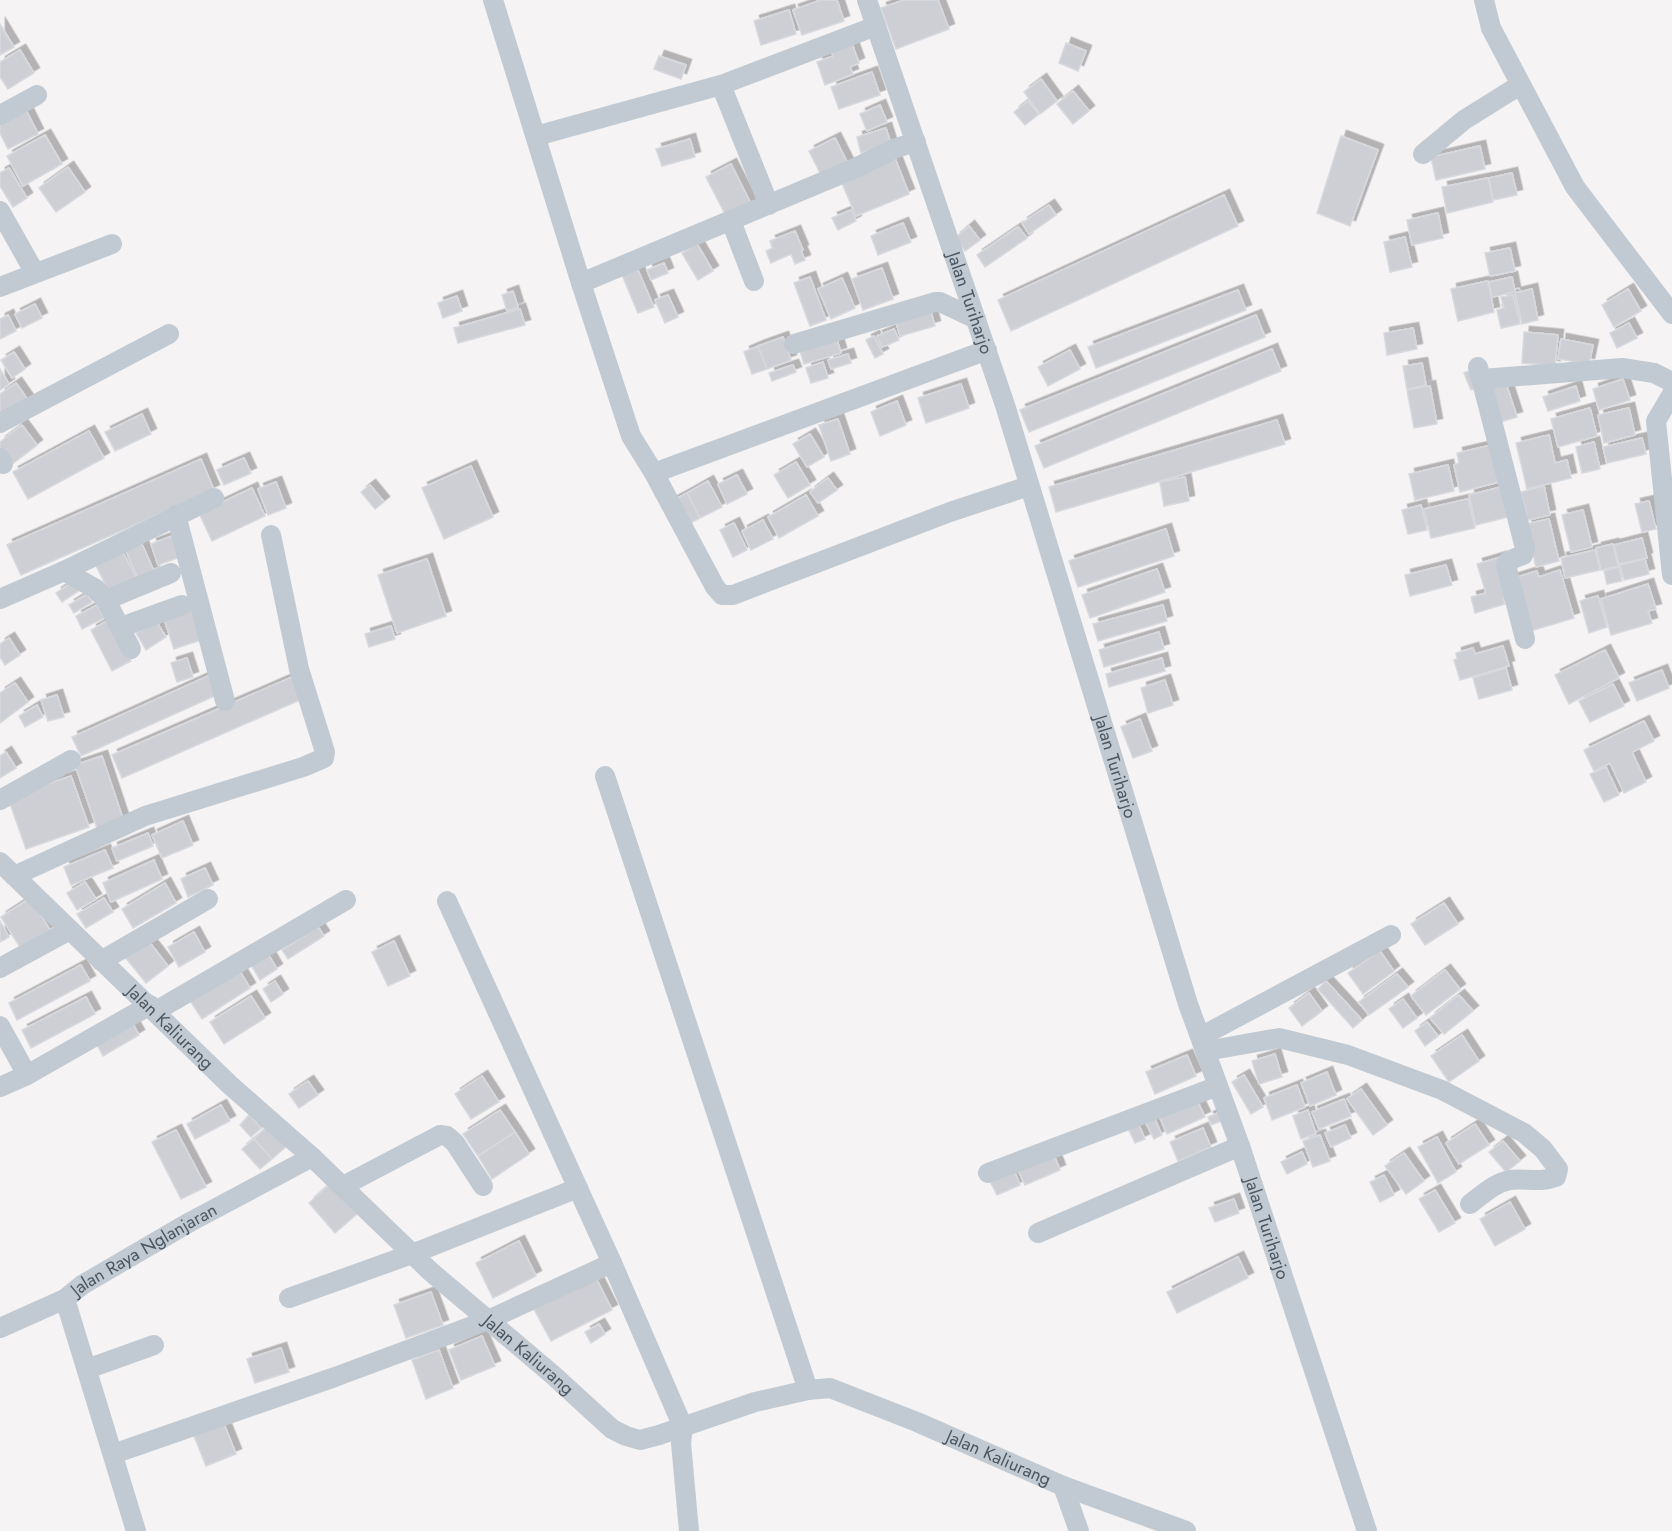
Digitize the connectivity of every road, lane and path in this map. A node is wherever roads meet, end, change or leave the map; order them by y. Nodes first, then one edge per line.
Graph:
1 (493, 0) edge
2 (867, 0) edge
3 (1484, 0) edge
4 (876, 26) junction
5 (721, 85) junction
6 (1511, 90) junction
7 (37, 95) dead end
8 (0, 115) edge
9 (536, 136) junction
10 (916, 142) junction
11 (1423, 154) dead end
12 (769, 205) junction
13 (0, 211) edge
14 (731, 221) junction
15 (112, 244) dead end
16 (35, 273) junction
17 (754, 281) dead end
18 (581, 283) junction
19 (0, 287) edge
20 (1672, 314) edge
21 (976, 319) junction
22 (169, 334) dead end
23 (794, 344) dead end
24 (987, 350) junction
25 (1672, 382) edge
26 (1672, 394) edge
27 (0, 423) edge
28 (654, 473) junction
29 (1029, 486) junction
30 (214, 498) dead end
31 (176, 515) junction
32 (271, 535) dead end
33 (64, 571) junction
34 (171, 573) dead end
35 (1672, 575) edge
36 (0, 599) edge
37 (106, 600) junction
38 (182, 605) dead end
39 (121, 627) junction
40 (1525, 639) dead end
41 (132, 649) dead end
42 (225, 701) dead end
43 (71, 760) dead end
44 (605, 776) dead end
45 (0, 800) edge
46 (7, 869) edge
47 (208, 898) dead end
48 (346, 900) dead end
49 (447, 901) dead end
50 (70, 930) junction
51 (1391, 935) dead end
52 (101, 961) junction
53 (0, 968) edge
54 (153, 1008) junction
55 (0, 1026) edge
56 (1204, 1043) junction
57 (27, 1075) junction
58 (1218, 1086) junction
59 (0, 1087) edge
60 (1240, 1146) junction
61 (312, 1157) junction
62 (988, 1173) dead end
63 (343, 1186) junction
64 (483, 1186) dead end
65 (578, 1188) junction
66 (1470, 1204) dead end
67 (1038, 1233) dead end
68 (412, 1254) junction
69 (612, 1263) junction
70 (289, 1298) dead end
71 (65, 1299) junction
72 (488, 1320) junction
73 (0, 1328) edge
74 (154, 1345) dead end
75 (87, 1369) junction
76 (808, 1390) junction
77 (683, 1427) junction
78 (113, 1454) junction
79 (1063, 1486) junction
80 (136, 1531) edge
81 (689, 1531) edge
82 (1079, 1531) edge
83 (1186, 1531) edge
84 (1367, 1531) edge

1 - 9 street
2 - 4 street, Jalan Turiharjo
3 - 6 street
4 - 5 street
4 - 10 street, Jalan Turiharjo
5 - 9 street
5 - 12 street
6 - 11 street
6 - 20 street
7 - 8 street
9 - 18 street
10 - 12 street
10 - 21 street, Jalan Turiharjo
12 - 14 street
13 - 16 street
14 - 17 street
14 - 18 street
15 - 16 street
16 - 19 street
18 - 28 street
21 - 23 street
21 - 24 street, Jalan Turiharjo
22 - 27 street
24 - 28 street
24 - 29 street, Jalan Turiharjo
25 - 40 street
26 - 35 street
28 - 29 street
29 - 56 street, Jalan Turiharjo
30 - 31 street
31 - 33 street
31 - 42 street
32 - 46 street
33 - 36 street
33 - 37 street
34 - 37 street
37 - 39 street
38 - 39 street
39 - 41 street
43 - 45 street
44 - 76 street
46 - 50 street, Jalan Kaliurang
47 - 52 street
48 - 54 street
49 - 65 street
50 - 52 street, Jalan Kaliurang
50 - 53 street
51 - 56 street
52 - 54 street, Jalan Kaliurang
54 - 57 street
54 - 61 street, Jalan Kaliurang
55 - 57 street
56 - 58 street, Jalan Turiharjo
56 - 66 street
57 - 59 street
58 - 60 street, Jalan Turiharjo
58 - 62 street
60 - 67 street
60 - 84 street, Jalan Turiharjo
61 - 63 street, Jalan Kaliurang
61 - 71 street, Jalan Raya Nglanjaran
63 - 64 street
63 - 68 street, Jalan Kaliurang
65 - 68 street
65 - 69 street
68 - 70 street
68 - 72 street, Jalan Kaliurang
69 - 72 street
69 - 77 street
71 - 73 street
71 - 75 street, Jalan Raya Nglanjaran
72 - 77 street, Jalan Kaliurang
72 - 78 street
74 - 75 street
75 - 78 street, Jalan Raya Nglanjaran
76 - 77 street, Jalan Kaliurang
76 - 79 street, Jalan Kaliurang
77 - 81 street
78 - 80 street, Jalan Raya Nglanjaran
79 - 82 street
79 - 83 street, Jalan Kaliurang

